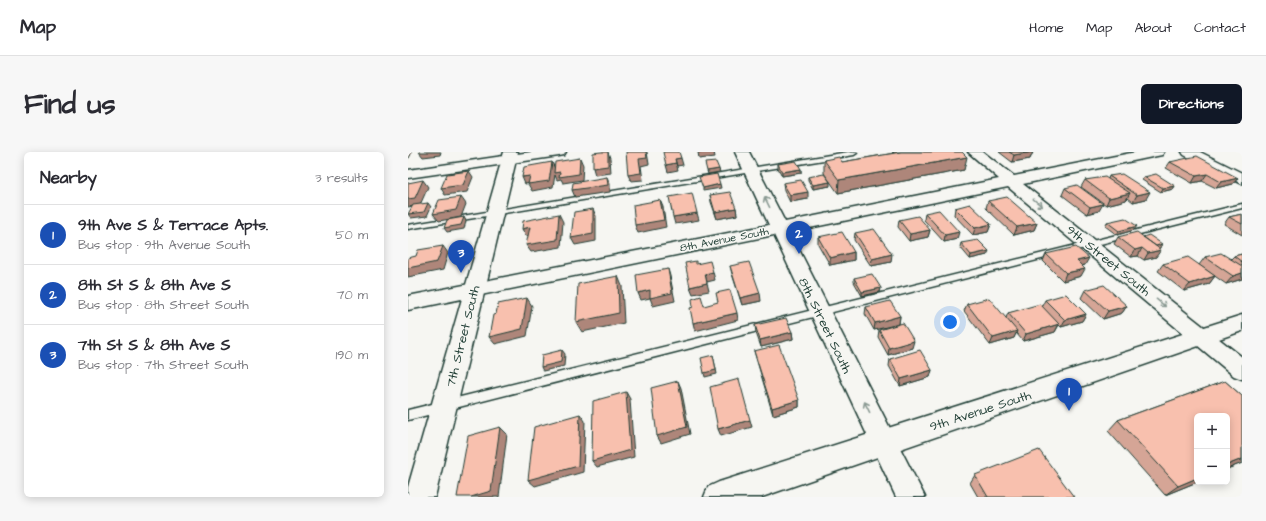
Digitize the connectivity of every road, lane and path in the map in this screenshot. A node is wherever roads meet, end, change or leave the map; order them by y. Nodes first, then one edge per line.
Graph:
1 (559, 152) edge
2 (742, 152) edge
3 (975, 152) edge
4 (1157, 152) edge
5 (1189, 152) edge
6 (1217, 152) edge
7 (854, 153) edge
8 (510, 156) edge
9 (1242, 164) edge
10 (751, 170) junction
11 (408, 174) edge
12 (1242, 179) edge
13 (1012, 181) junction
14 (1242, 206) edge
15 (494, 212) junction
16 (408, 227) edge
17 (779, 228) junction
18 (1090, 245) junction
19 (474, 290) junction
20 (408, 303) edge
21 (820, 312) junction
22 (1242, 323) edge
23 (1203, 336) junction
24 (1242, 370) edge
25 (444, 406) junction
26 (408, 415) edge
27 (884, 443) junction
28 (420, 497) edge
29 (719, 497) edge
30 (910, 497) edge

1 - 8 street
2 - 10 street, 8th Street South
3 - 13 street, 9th Street South
4 - 13 street, 8th Avenue South
5 - 12 main road
6 - 9 main road
7 - 10 lane
8 - 11 street
8 - 15 main road, 7th Street South
10 - 15 lane
17 -> 10 street, 8th Street South
13 - 17 street, 8th Avenue South
13 -> 18 street, 9th Street South
14 - 18 lane
15 - 16 lane
15 - 19 main road, 7th Street South
17 - 19 street, 8th Avenue South
17 - 21 street, 8th Street South
18 - 21 lane
18 -> 23 street, 9th Street South
19 - 20 street, 8th Avenue South
19 - 25 main road, 7th Street South
21 - 25 lane
27 -> 21 street, 8th Street South
22 - 23 main road, 9th Avenue South
23 - 24 street, 9th Street South
23 - 27 main road, 9th Avenue South
25 - 26 lane
25 - 28 main road, 7th Street South
27 - 29 main road, 9th Avenue South
27 - 30 street, 8th Street South

